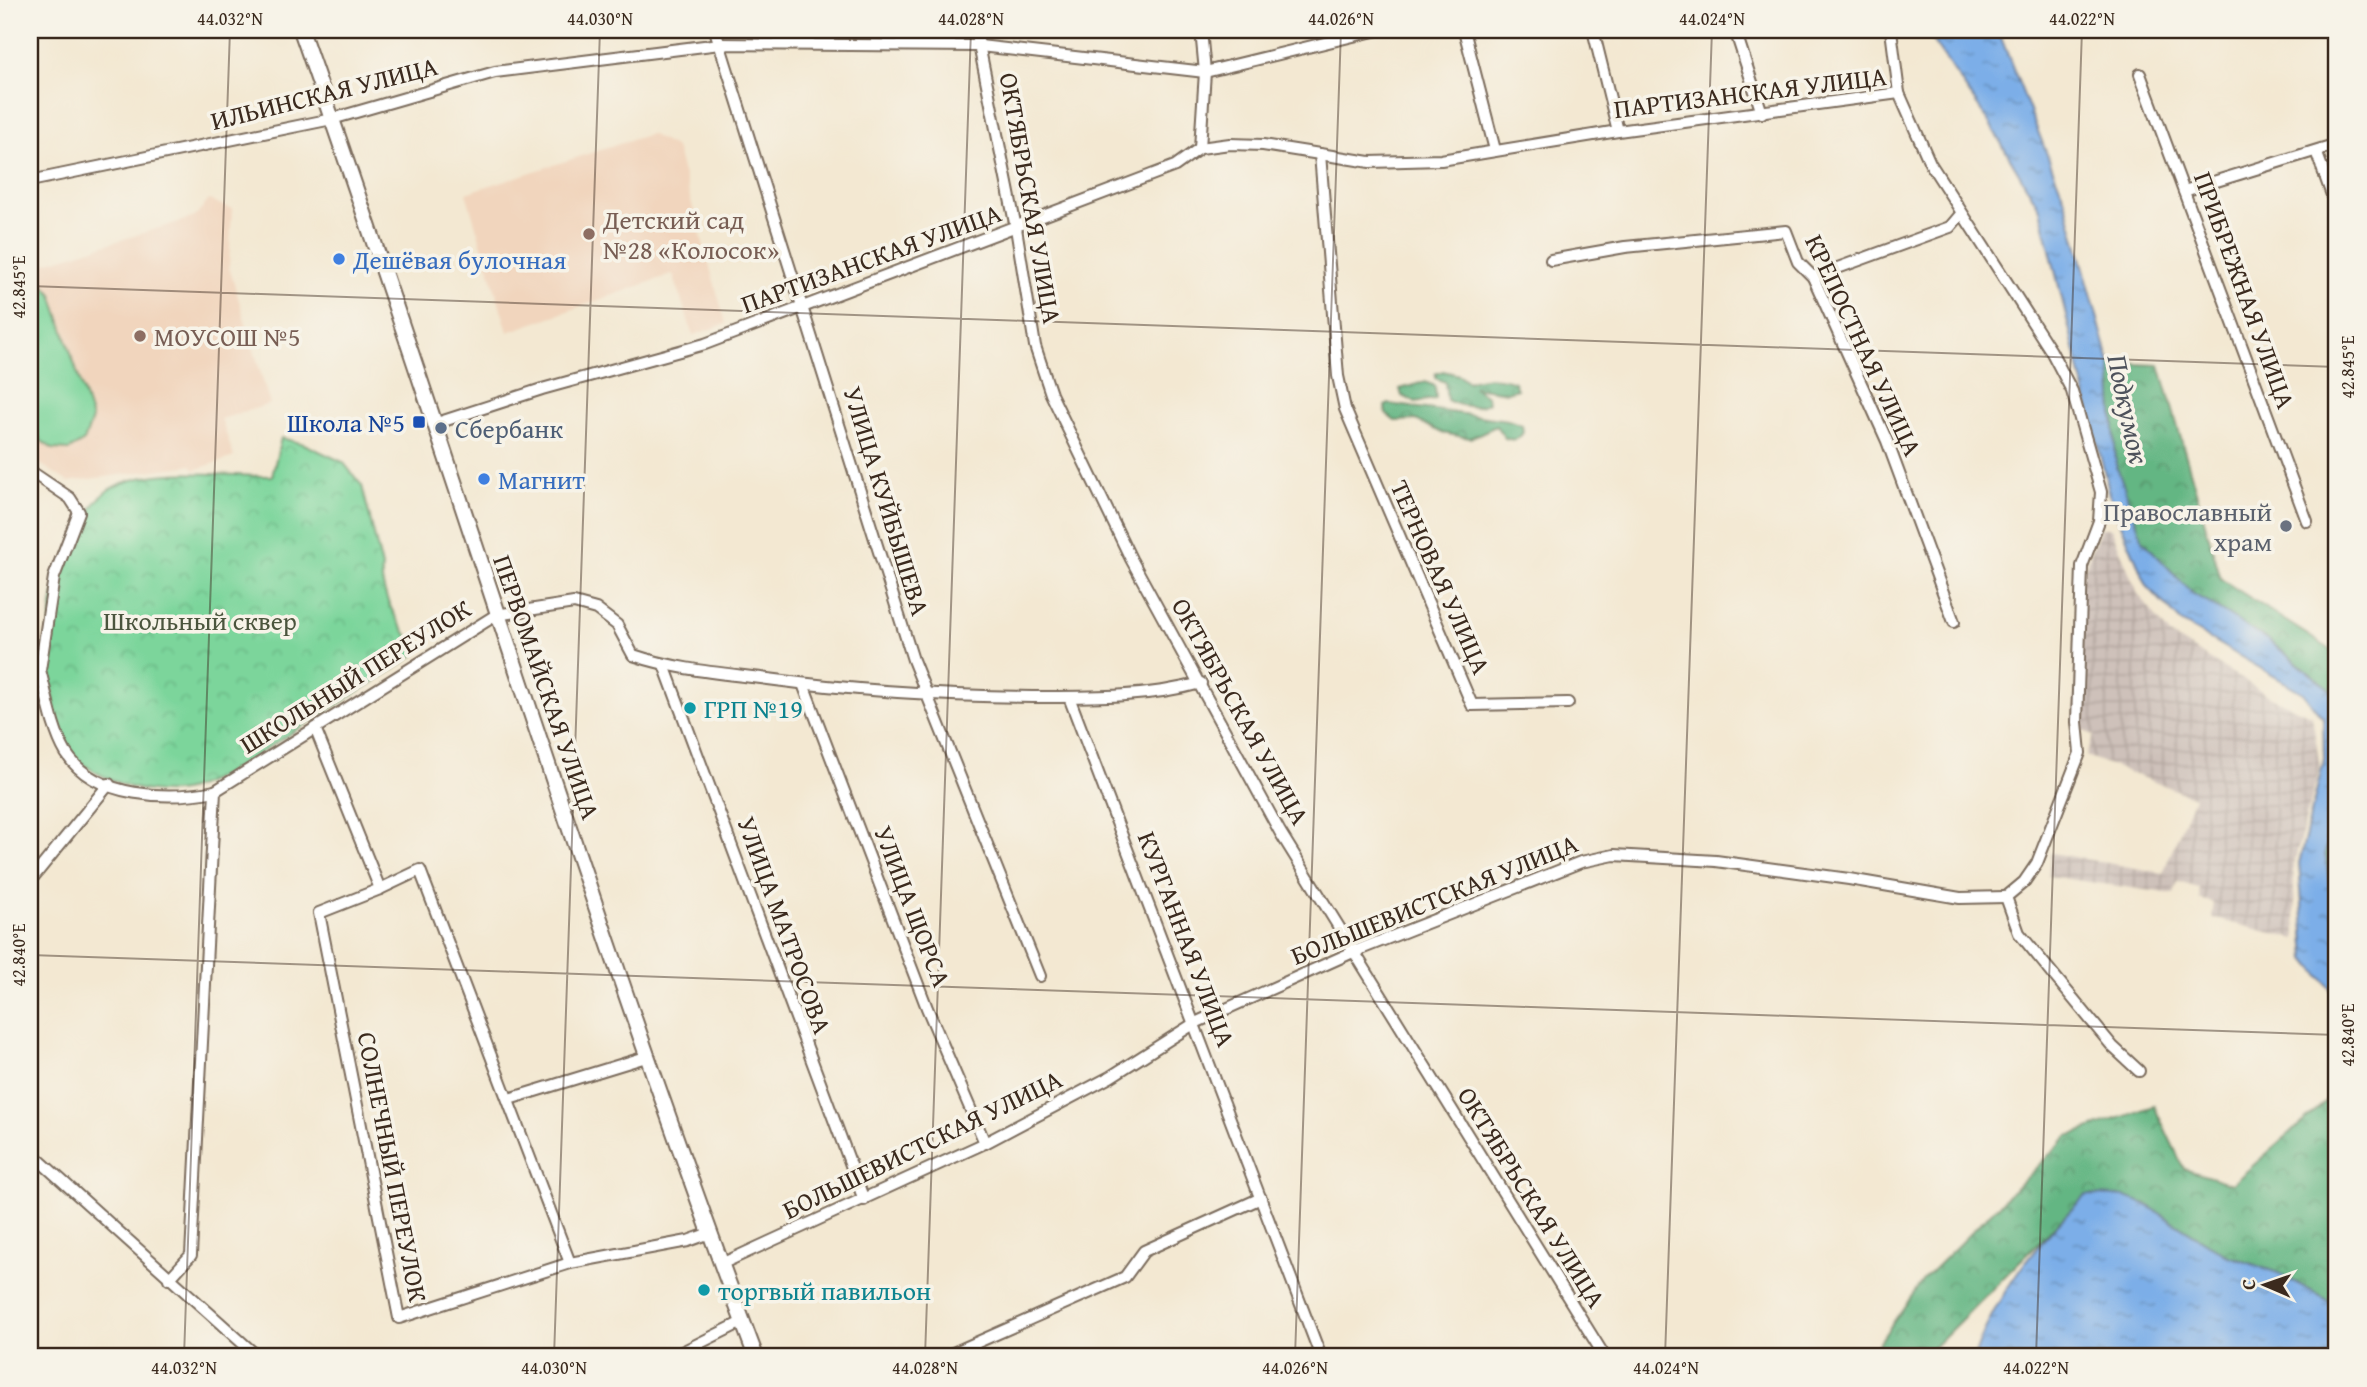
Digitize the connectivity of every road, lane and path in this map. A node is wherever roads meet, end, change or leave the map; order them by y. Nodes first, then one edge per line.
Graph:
1 (300, 30) edge
2 (715, 30) edge
3 (976, 30) edge
4 (1201, 30) edge
5 (1378, 30) edge
6 (1464, 30) edge
7 (1593, 30) edge
8 (1735, 30) edge
9 (1891, 30) edge
10 (720, 44) junction
11 (980, 46) junction
12 (1205, 72) junction
13 (2140, 74) dead end
14 (1899, 93) junction
15 (1762, 113) junction
16 (332, 119) junction
17 (1618, 131) junction
18 (2337, 144) edge
19 (1200, 148) junction
20 (1495, 150) junction
21 (2316, 150) junction
22 (1320, 154) junction
23 (30, 181) edge
24 (2184, 191) junction
25 (2337, 209) edge
26 (1961, 214) junction
27 (1016, 228) junction
28 (1551, 260) dead end
29 (1813, 277) junction
30 (804, 309) junction
31 (434, 424) junction
32 (30, 471) edge
33 (2307, 521) dead end
34 (496, 615) junction
35 (1954, 622) dead end
36 (664, 666) junction
37 (35, 671) edge
38 (1201, 683) junction
39 (803, 684) junction
40 (930, 696) junction
41 (1069, 697) junction
42 (1568, 703) dead end
43 (315, 728) junction
44 (109, 784) junction
45 (215, 791) junction
46 (30, 881) edge
47 (380, 889) junction
48 (2006, 897) junction
49 (1353, 952) junction
50 (1041, 976) dead end
51 (1195, 1023) junction
52 (646, 1057) junction
53 (2139, 1071) dead end
54 (509, 1099) junction
55 (985, 1143) junction
56 (30, 1152) edge
57 (1261, 1198) junction
58 (864, 1200) junction
59 (710, 1233) junction
60 (570, 1262) junction
61 (721, 1264) junction
62 (169, 1279) junction
63 (742, 1322) junction
64 (258, 1357) edge
65 (672, 1357) edge
66 (756, 1357) edge
67 (944, 1357) edge
68 (1321, 1357) edge
69 (1605, 1357) edge

1 - 16 main road, ПЕРВОМАЙСКАЯ УЛИЦА
2 - 10 street, УЛИЦА КУЙБЫШЕВА
3 - 11 street, ОКТЯБРЬСКАЯ УЛИЦА
4 - 12 street
5 - 12 street, ИЛЬИНСКАЯ УЛИЦА
6 - 20 street
7 - 17 street
8 - 15 street
9 - 14 street
10 - 11 street, ИЛЬИНСКАЯ УЛИЦА
10 - 16 street, ИЛЬИНСКАЯ УЛИЦА
10 - 30 street, УЛИЦА КУЙБЫШЕВА
11 - 12 street, ИЛЬИНСКАЯ УЛИЦА
11 - 27 street, ОКТЯБРЬСКАЯ УЛИЦА
12 - 19 street
13 - 24 street, ПРИБРЕЖНАЯ УЛИЦА
14 - 15 street, ПАРТИЗАНСКАЯ УЛИЦА
14 - 26 street, ПАРТИЗАНСКАЯ УЛИЦА
15 - 17 street, ПАРТИЗАНСКАЯ УЛИЦА
16 - 23 street, ИЛЬИНСКАЯ УЛИЦА
16 - 31 main road, ПЕРВОМАЙСКАЯ УЛИЦА
17 - 20 street, ПАРТИЗАНСКАЯ УЛИЦА
18 - 21 street
19 - 22 street, ПАРТИЗАНСКАЯ УЛИЦА
19 - 27 street, ПАРТИЗАНСКАЯ УЛИЦА
20 - 22 street, ПАРТИЗАНСКАЯ УЛИЦА
21 - 24 street
21 - 25 street
22 - 42 street, ТЕРНОВАЯ УЛИЦА
24 - 33 street, ПРИБРЕЖНАЯ УЛИЦА
26 - 29 street
26 - 48 street, ПАРТИЗАНСКАЯ УЛИЦА
27 - 30 street, ПАРТИЗАНСКАЯ УЛИЦА
27 - 38 street, ОКТЯБРЬСКАЯ УЛИЦА
28 - 29 street, КРЕПОСТНАЯ УЛИЦА
29 - 35 street, КРЕПОСТНАЯ УЛИЦА
30 - 31 street, ПАРТИЗАНСКАЯ УЛИЦА
30 - 40 street, УЛИЦА КУЙБЫШЕВА
31 - 34 main road, ПЕРВОМАЙСКАЯ УЛИЦА
32 - 37 street
34 - 36 street, ШКОЛЬНЫЙ ПЕРЕУЛОК
34 - 43 street, ШКОЛЬНЫЙ ПЕРЕУЛОК
34 - 52 main road, ПЕРВОМАЙСКАЯ УЛИЦА
36 - 39 street, ШКОЛЬНЫЙ ПЕРЕУЛОК
36 - 58 street, УЛИЦА МАТРОСОВА
37 - 44 street
38 - 41 street, ШКОЛЬНЫЙ ПЕРЕУЛОК
38 - 49 street, ОКТЯБРЬСКАЯ УЛИЦА
39 - 40 street, ШКОЛЬНЫЙ ПЕРЕУЛОК
39 - 55 street, УЛИЦА ЩОРСА
40 - 41 street, ШКОЛЬНЫЙ ПЕРЕУЛОК
40 - 50 street, УЛИЦА КУЙБЫШЕВА
41 - 51 street, КУРГАННАЯ УЛИЦА
43 - 45 street, ШКОЛЬНЫЙ ПЕРЕУЛОК
43 - 47 street
44 - 45 street
44 - 46 street
45 - 62 street
47 - 54 street, СОЛНЕЧНЫЙ ПЕРЕУЛОК
47 - 60 street, СОЛНЕЧНЫЙ ПЕРЕУЛОК
48 - 49 street, БОЛЬШЕВИСТСКАЯ УЛИЦА
48 - 53 street
49 - 51 street, БОЛЬШЕВИСТСКАЯ УЛИЦА
49 - 69 street, ОКТЯБРЬСКАЯ УЛИЦА
51 - 55 street, БОЛЬШЕВИСТСКАЯ УЛИЦА
51 - 57 street, КУРГАННАЯ УЛИЦА
52 - 54 street
52 - 59 main road, ПЕРВОМАЙСКАЯ УЛИЦА
54 - 60 street, СОЛНЕЧНЫЙ ПЕРЕУЛОК
55 - 58 street, БОЛЬШЕВИСТСКАЯ УЛИЦА
56 - 62 street
57 - 67 street
57 - 68 street, КУРГАННАЯ УЛИЦА
58 - 61 street, БОЛЬШЕВИСТСКАЯ УЛИЦА
59 - 60 street, СОЛНЕЧНЫЙ ПЕРЕУЛОК
59 - 61 main road, ПЕРВОМАЙСКАЯ УЛИЦА
61 - 63 main road, ПЕРВОМАЙСКАЯ УЛИЦА
62 - 64 street
63 - 65 street
63 - 66 main road, ПЕРВОМАЙСКАЯ УЛИЦА

